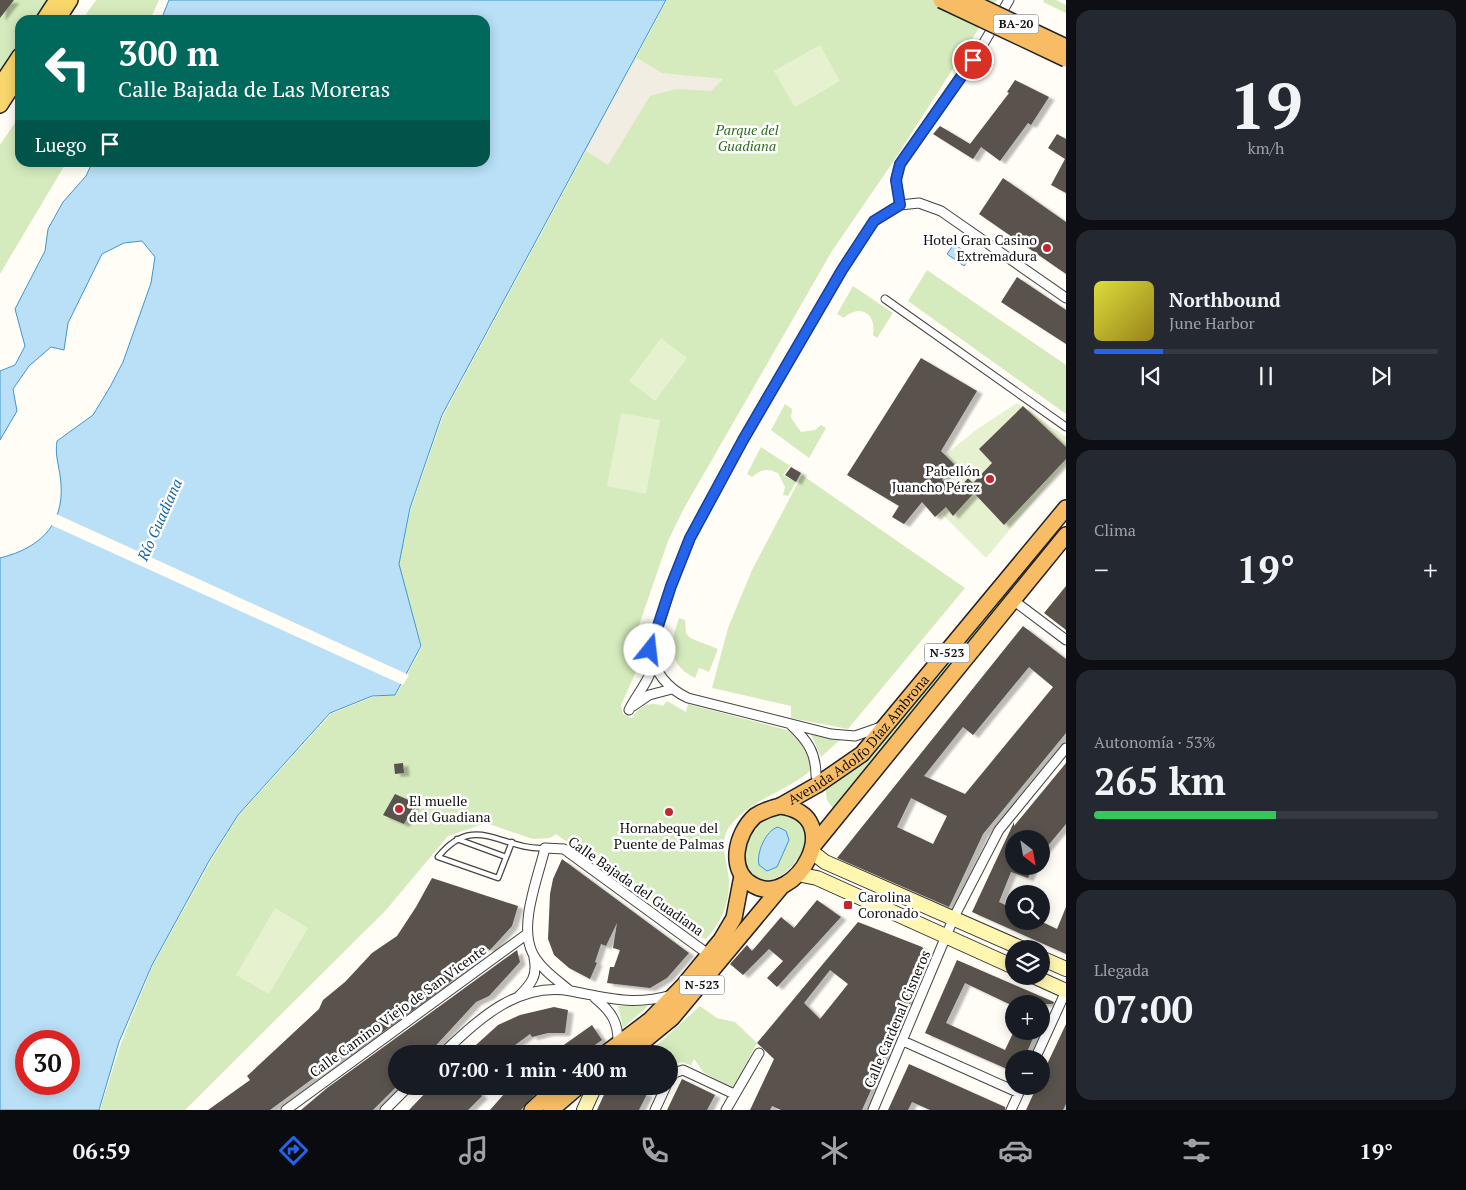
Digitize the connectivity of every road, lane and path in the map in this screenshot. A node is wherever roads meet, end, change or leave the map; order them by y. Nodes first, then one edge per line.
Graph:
1 (57, 0) edge
2 (70, 0) edge
3 (941, 0) edge
4 (967, 0) edge
5 (1009, 0) edge
6 (47, 15) edge
7 (60, 15) edge
8 (1066, 47) edge
9 (1066, 59) edge
10 (15, 64) edge
11 (15, 82) edge
12 (0, 86) edge
13 (0, 105) edge
14 (900, 205) junction
15 (1066, 298) edge
16 (885, 299) dead end
17 (1066, 427) edge
18 (1066, 508) edge
19 (1066, 517) edge
20 (1066, 535) edge
21 (1038, 542) junction
22 (1013, 600) junction
23 (1066, 640) edge
24 (652, 661) junction
25 (672, 689) junction
26 (890, 723) junction
27 (791, 725) junction
28 (1066, 748) edge
29 (816, 776) dead end
30 (780, 806) junction
31 (457, 839) junction
32 (512, 842) junction
33 (545, 848) junction
34 (813, 849) junction
35 (506, 857) junction
36 (797, 874) junction
37 (742, 876) junction
38 (782, 886) junction
39 (954, 917) junction
40 (527, 934) junction
41 (946, 938) junction
42 (1005, 941) edge
43 (708, 954) junction
44 (534, 955) junction
45 (1050, 962) edge
46 (1005, 964) edge
47 (1066, 969) edge
48 (1050, 984) edge
49 (569, 990) junction
50 (1066, 991) edge
51 (675, 994) junction
52 (592, 996) junction
53 (519, 997) junction
54 (903, 1041) junction
55 (452, 1045) edge
56 (617, 1045) edge
57 (623, 1045) edge
58 (627, 1045) edge
59 (1039, 1050) edge
60 (759, 1053) dead end
61 (678, 1072) edge
62 (1005, 1083) edge
63 (734, 1094) junction
64 (400, 1095) edge
65 (548, 1095) edge
66 (568, 1095) edge
67 (591, 1095) edge
68 (662, 1095) edge
69 (1018, 1095) edge
70 (286, 1110) edge
71 (385, 1110) edge
72 (532, 1110) edge
73 (551, 1110) edge
74 (584, 1110) edge
75 (655, 1110) edge
76 (726, 1110) edge
77 (873, 1110) edge
78 (1011, 1110) edge

1 - 6 main road
2 - 7 main road
3 - 9 highway, BA-20, bridge
4 - 8 highway, BA-20, bridge
5 - 14 street
10 - 12 main road
11 - 13 main road
14 - 15 street
14 - 24 street
16 - 17 street
18 - 21 highway, Avenida Adolfo Díaz Ambrona / N-523
19 - 21 highway
20 - 22 highway, Avenida Adolfo Díaz Ambrona / N-523
21 - 26 highway, Avenida Adolfo Díaz Ambrona / N-523
22 - 23 street
22 - 34 highway, Avenida Adolfo Díaz Ambrona / N-523
24 - 25 street
24 - 25 street
25 - 27 street
26 - 27 street
26 - 30 highway, Avenida Adolfo Díaz Ambrona / N-523
27 - 29 street
28 - 39 street, Calle Cardenal Cisneros
30 - 34 highway
30 - 37 highway, N-523
31 - 32 lane
31 - 35 lane
31 - 35 lane
32 - 33 lane
32 - 35 lane
33 - 40 street
33 - 43 street, Calle Bajada del Guadiana
34 - 36 highway, N-523
34 - 39 main road
36 - 38 highway
36 - 41 main road
37 - 38 highway
37 - 43 highway, N-523
38 - 58 highway, N-523
39 - 41 street, Calle Cardenal Cisneros
39 - 42 main road
40 - 44 street
40 - 70 street, Calle Camino Viejo de San Vicente
41 - 46 main road
41 - 54 street, Calle Cardenal Cisneros
43 - 51 highway, N-523
44 - 49 street
44 - 53 street
45 - 47 main road
48 - 50 main road
49 - 52 street
49 - 53 street
50 - 59 street
51 - 52 street
51 - 57 highway, N-523
52 - 56 street
53 - 55 street
54 - 62 street
54 - 77 street, Calle Cardenal Cisneros
60 - 63 street
61 - 63 street
63 - 76 street
64 - 71 street
65 - 72 highway
66 - 73 highway
67 - 74 main road
68 - 75 street
69 - 78 street

